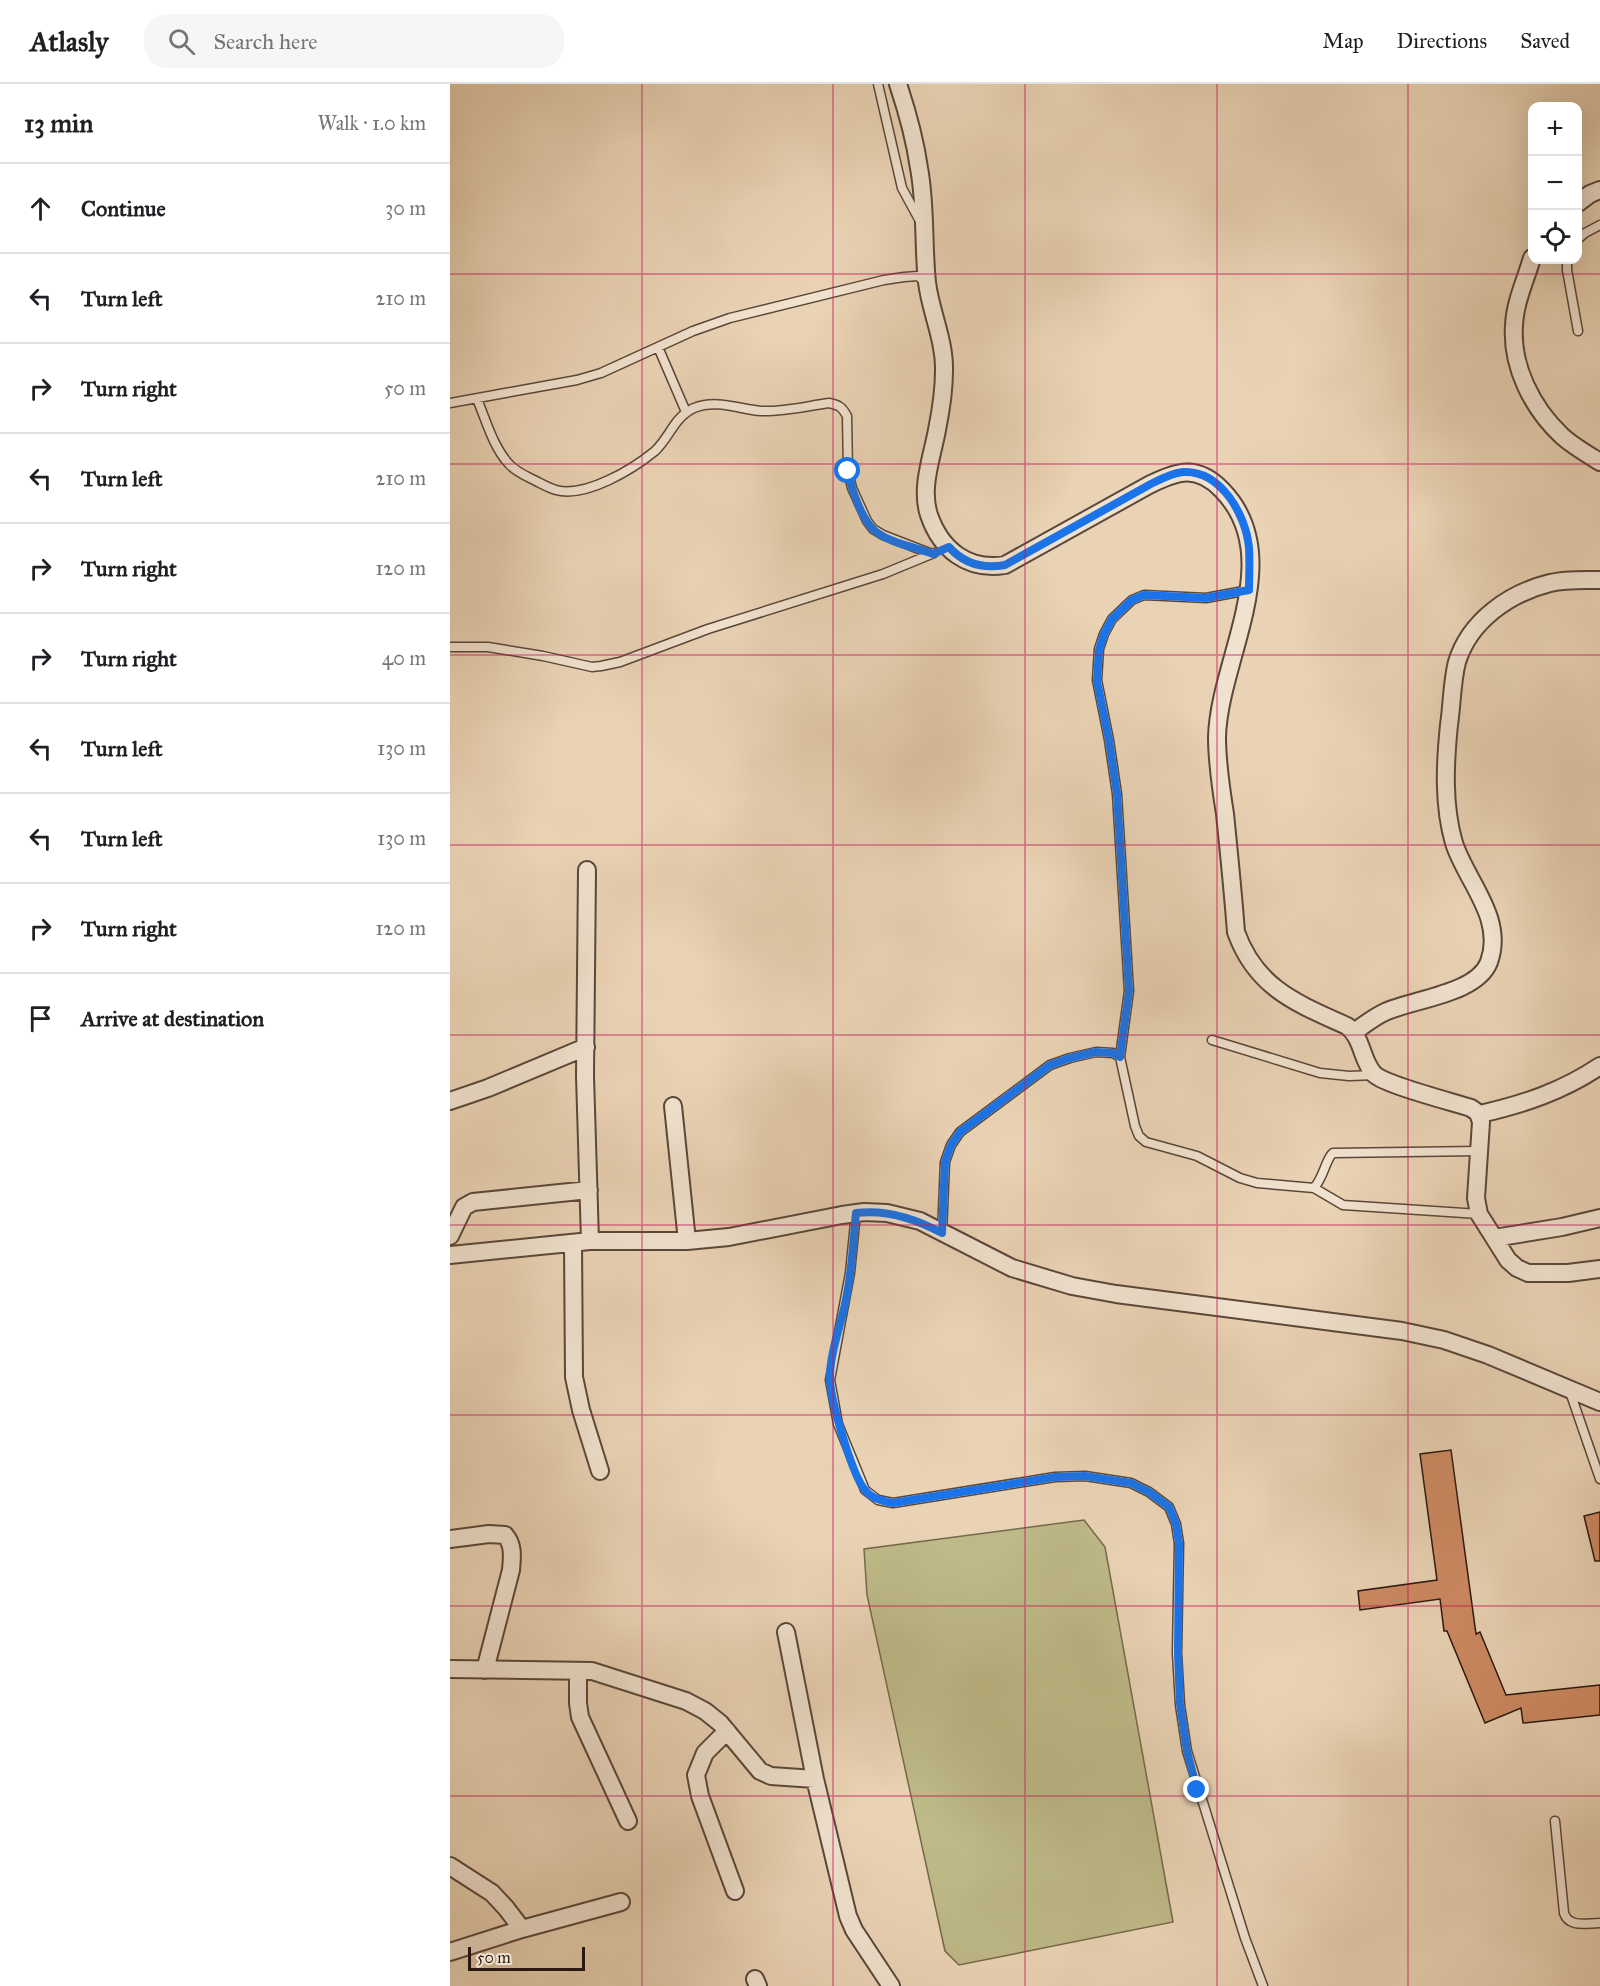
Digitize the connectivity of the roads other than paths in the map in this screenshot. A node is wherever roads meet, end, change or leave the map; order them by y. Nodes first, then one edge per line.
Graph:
1 (878, 84) edge
2 (898, 84) edge
3 (1600, 189) edge
4 (1582, 200) edge
5 (1600, 225) edge
6 (924, 229) junction
7 (1582, 235) edge
8 (1531, 264) edge
9 (1567, 264) edge
10 (927, 284) junction
11 (1578, 331) dead end
12 (658, 347) junction
13 (477, 399) junction
14 (450, 404) edge
15 (686, 412) junction
16 (1600, 462) edge
17 (949, 547) junction
18 (933, 554) junction
19 (1600, 580) edge
20 (1249, 590) junction
21 (450, 647) edge
22 (587, 870) dead end
23 (1354, 1032) junction
24 (1212, 1040) dead end
25 (586, 1047) junction
26 (1120, 1057) junction
27 (1600, 1066) edge
28 (1375, 1075) junction
29 (450, 1101) edge
30 (673, 1106) dead end
31 (1481, 1122) junction
32 (1479, 1151) junction
33 (1314, 1188) junction
34 (589, 1190) junction
35 (856, 1213) junction
36 (1479, 1214) junction
37 (1600, 1218) edge
38 (942, 1233) junction
39 (450, 1236) edge
40 (1494, 1238) junction
41 (687, 1241) junction
42 (582, 1242) junction
43 (450, 1255) edge
44 (1600, 1269) edge
45 (1569, 1388) junction
46 (1600, 1402) edge
47 (600, 1471) dead end
48 (1600, 1479) edge
49 (450, 1539) edge
50 (786, 1632) dead end
51 (450, 1669) edge
52 (485, 1670) junction
53 (578, 1671) junction
54 (727, 1731) junction
55 (815, 1779) junction
56 (628, 1821) dead end
57 (1556, 1821) dead end
58 (450, 1866) edge
59 (735, 1891) dead end
60 (621, 1902) dead end
61 (1600, 1923) edge
62 (522, 1929) junction
63 (450, 1952) edge
64 (891, 1986) edge
65 (1263, 1986) edge

1 - 6 lane
2 - 6 street
3 - 4 street
5 - 7 lane
6 - 10 street
8 - 16 street
9 - 11 lane
10 - 12 lane
10 - 17 street
12 - 13 lane
12 - 15 lane
13 - 14 lane
13 - 15 lane
15 - 18 lane
17 - 18 lane
17 - 20 street
18 - 21 lane
19 - 23 street
20 - 23 street
20 - 26 lane
22 - 25 street
23 - 28 street
24 - 28 lane
25 - 29 street
25 - 34 street
26 - 33 lane
26 - 38 lane
27 - 31 street
28 - 31 street
30 - 41 street
31 - 32 street
32 - 33 lane
32 - 36 street
33 - 36 lane
34 - 39 street
34 - 42 street
35 - 38 street
35 - 41 street
35 - 65 lane
36 - 40 street
37 - 40 street
38 - 45 street
40 - 44 street
41 - 42 street
42 - 43 street
42 - 47 street
45 - 46 street
45 - 48 lane
49 - 52 street
50 - 55 street
51 - 52 street
52 - 53 street
53 - 54 street
53 - 56 street
54 - 55 street
54 - 59 street
55 - 64 street
57 - 61 lane
58 - 62 street
60 - 62 street
62 - 63 street

